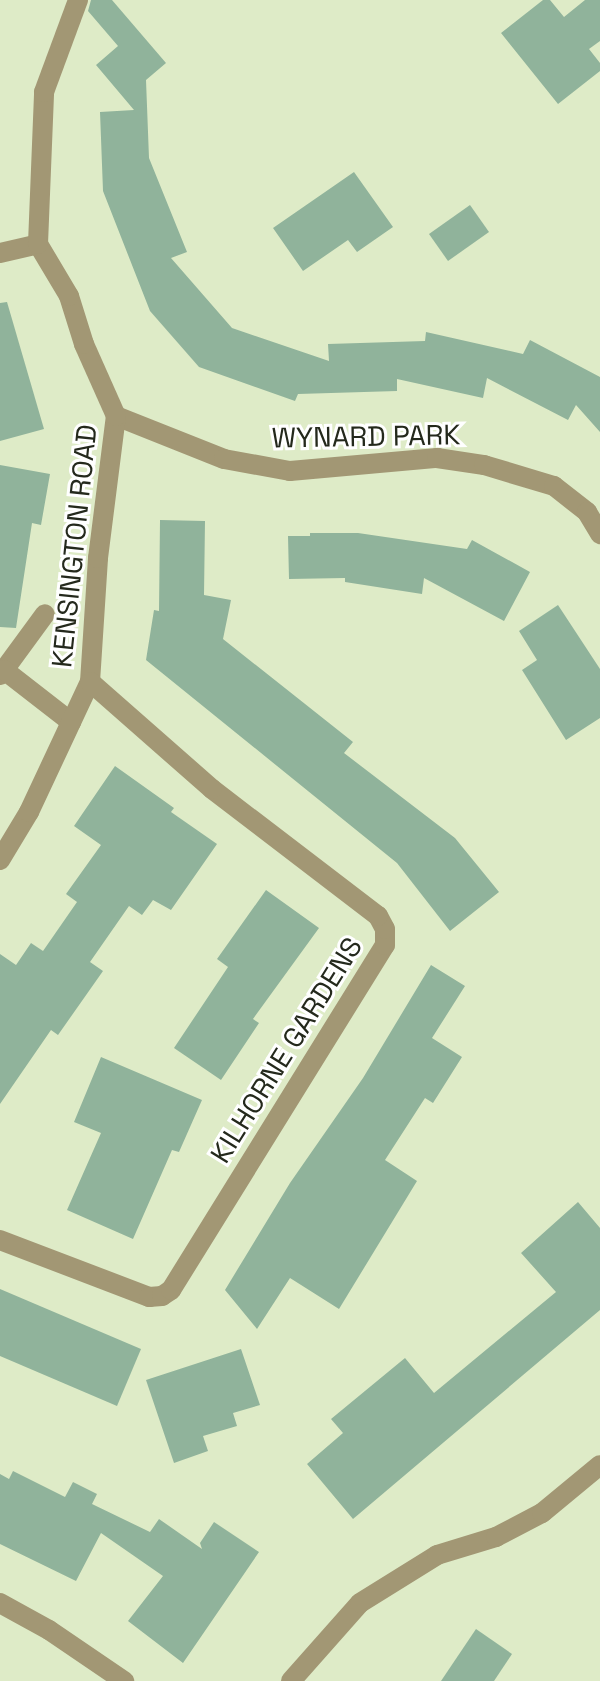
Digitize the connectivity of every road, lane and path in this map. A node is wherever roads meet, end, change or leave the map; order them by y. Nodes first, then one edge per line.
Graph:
1 (78, 0) edge
2 (38, 244) junction
3 (0, 253) edge
4 (116, 416) junction
5 (600, 534) edge
6 (45, 614) dead end
7 (2, 673) edge
8 (90, 682) junction
9 (71, 722) junction
10 (0, 860) edge
11 (0, 1240) edge
12 (600, 1465) edge
13 (0, 1603) edge
14 (124, 1681) edge
15 (291, 1681) edge

1 - 2 street
2 - 3 street
2 - 4 street, KENSINGTON ROAD
4 - 5 street, WYNARD PARK
4 - 8 street, KENSINGTON ROAD
6 - 7 street
7 - 9 street
8 - 9 street, KENSINGTON ROAD
8 - 11 street, KILHORNE GARDENS
9 - 10 street, KENSINGTON ROAD
12 - 15 street
13 - 14 street

